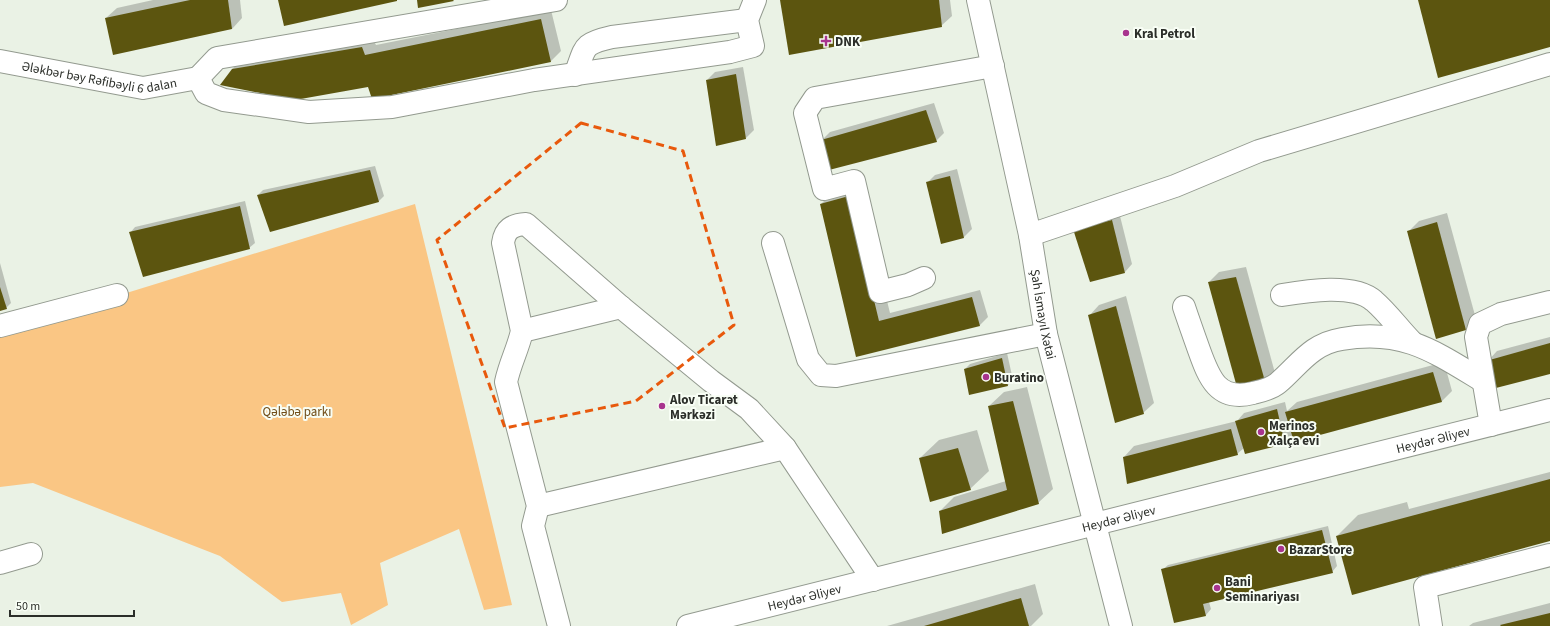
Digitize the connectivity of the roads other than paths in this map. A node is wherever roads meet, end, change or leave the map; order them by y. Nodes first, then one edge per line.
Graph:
1 (556, 0) edge
2 (754, 0) edge
3 (978, 0) edge
4 (747, 20) junction
5 (0, 61) edge
6 (1550, 64) edge
7 (993, 66) junction
8 (575, 75) junction
9 (198, 78) junction
10 (1030, 235) junction
11 (773, 243) dead end
12 (924, 278) dead end
13 (117, 294) dead end
14 (1282, 295) dead end
15 (1550, 302) edge
16 (621, 307) junction
17 (1184, 307) dead end
18 (0, 326) edge
19 (522, 331) junction
20 (1046, 334) junction
21 (1412, 342) junction
22 (1483, 381) junction
23 (1550, 410) edge
24 (1491, 425) junction
25 (785, 448) junction
26 (538, 506) junction
27 (1095, 525) junction
28 (31, 554) dead end
29 (1550, 555) edge
30 (0, 563) edge
31 (873, 580) junction
32 (559, 626) edge
33 (688, 626) edge
34 (1121, 626) edge
35 (1430, 626) edge

1 - 9 main road
2 - 4 main road
3 - 7 main road, Şah İsmayıl Xətai
4 - 8 main road
4 - 8 main road
5 - 9 main road, Ələkbər bəy Rəfibəyli 6 dalan
6 - 10 main road
7 - 10 main road, Şah İsmayıl Xətai
7 - 12 main road
8 - 9 main road
10 - 20 main road, Şah İsmayıl Xətai
11 - 20 main road
13 - 18 main road
14 - 21 main road
15 - 22 main road
16 - 19 main road
16 - 19 main road
16 - 25 main road
17 - 21 main road
19 - 26 main road
20 - 27 main road, Şah İsmayıl Xətai
21 - 22 main road
22 - 24 main road
23 - 24 main road, Heydər Əliyev
24 - 27 main road, Heydər Əliyev
25 - 26 main road
25 - 31 main road
26 - 32 main road
27 - 31 main road, Heydər Əliyev
27 - 34 main road, Şah İsmayıl Xətai
28 - 30 main road
29 - 35 main road
31 - 33 main road, Heydər Əliyev

